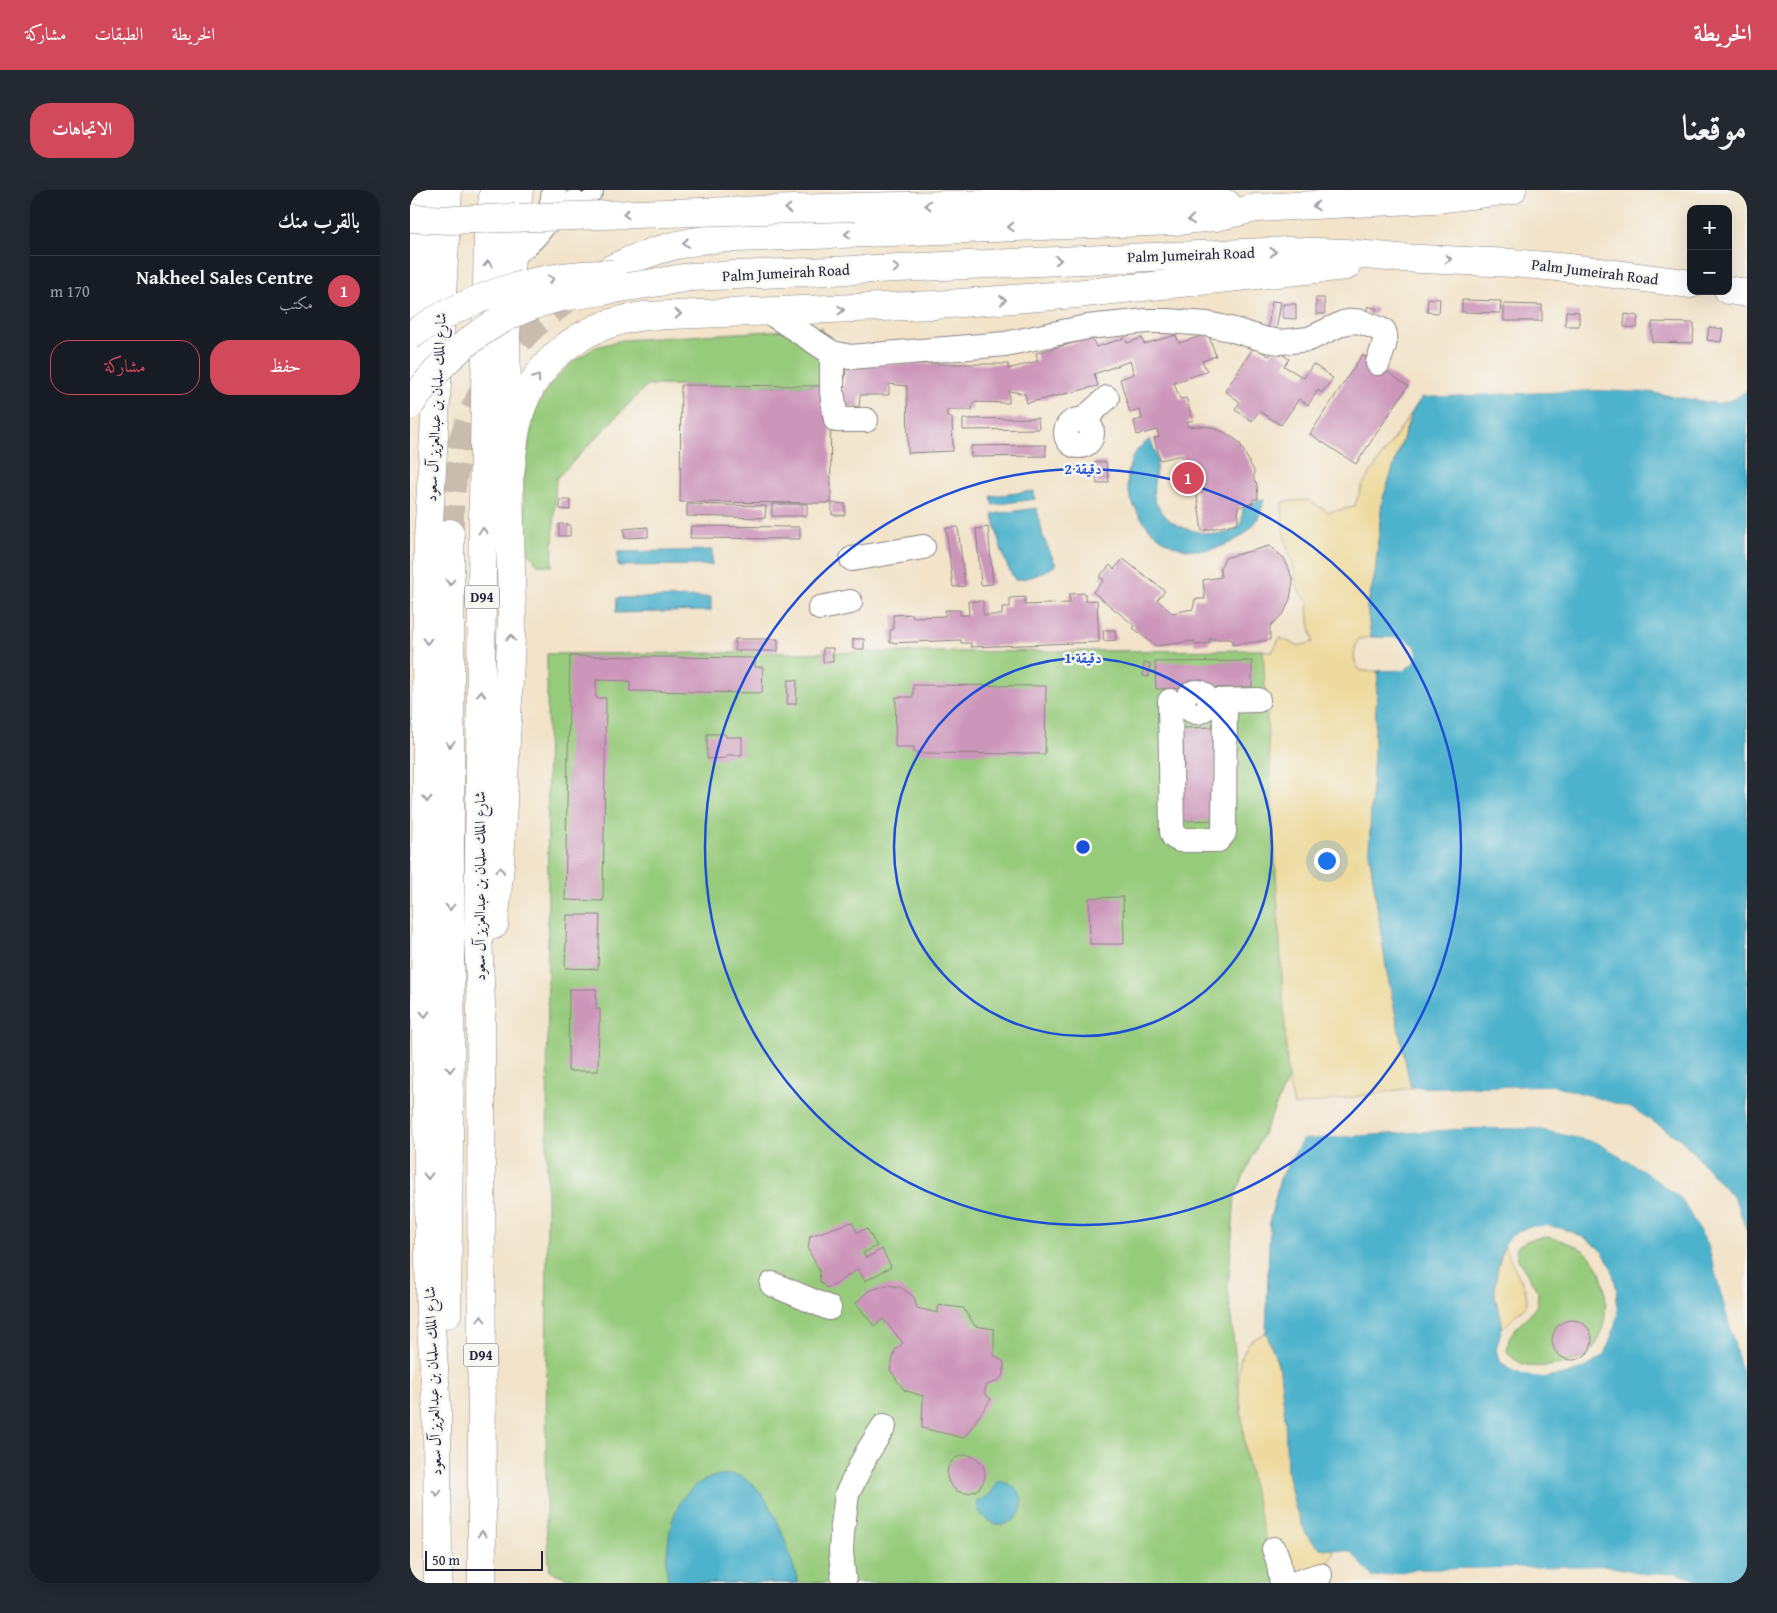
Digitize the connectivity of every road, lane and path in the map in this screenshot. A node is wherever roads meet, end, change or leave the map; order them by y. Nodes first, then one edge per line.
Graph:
1 (424, 190) edge
2 (448, 190) edge
3 (494, 190) edge
4 (519, 190) edge
5 (554, 190) edge
6 (591, 190) edge
7 (1512, 190) edge
8 (1256, 208) junction
9 (410, 218) edge
10 (544, 226) junction
11 (511, 256) junction
12 (1399, 258) junction
13 (690, 277) junction
14 (1687, 283) edge
15 (1732, 291) edge
16 (1747, 293) edge
17 (565, 300) tunnel mouth
18 (769, 312) junction
19 (410, 336) edge
20 (832, 353) junction
21 (1378, 362) dead end
22 (410, 387) edge
23 (1107, 398) dead end
24 (410, 405) edge
25 (866, 420) dead end
26 (1082, 421) dead end
27 (510, 474) junction
28 (450, 533) tunnel mouth
29 (923, 546) dead end
30 (852, 559) dead end
31 (1258, 700) dead end
32 (1170, 701) dead end
33 (481, 1005) junction
34 (772, 1284) dead end
35 (829, 1308) dead end
36 (437, 1409) junction
37 (884, 1426) dead end
38 (1274, 1549) dead end
39 (1320, 1575) dead end
40 (438, 1583) edge
41 (482, 1583) edge
42 (844, 1583) edge
43 (1282, 1583) edge
44 (1296, 1583) edge

1 - 22 main road
2 -> 36 main road, شارع الملك سلمان بن عبدالعزيز آل سعود
33 -> 3 main road, شارع الملك سلمان بن عبدالعزيز آل سعود / D94
4 - 11 main road
5 - 10 lane
6 - 10 lane
7 -> 8 main road
8 -> 9 main road, bridge
8 -> 17 main road
10 - 11 lane
11 - 27 main road
13 -> 12 main road, Palm Jumeirah Road
12 -> 14 main road, Palm Jumeirah Road
18 -> 12 main road
19 -> 13 main road, bridge
13 - 24 main road, bridge
15 - 16 main road
18 - 20 lane
27 -> 18 main road
20 - 21 lane
20 - 25 lane
23 - 26 lane
33 -> 27 main road
28 -> 36 main road
29 - 30 lane
31 - 32 lane
41 -> 33 main road, شارع الملك سلمان بن عبدالعزيز آل سعود / D94
34 - 35 lane
36 -> 40 main road, شارع الملك سلمان بن عبدالعزيز آل سعود
37 - 42 lane
38 - 43 lane
39 - 44 lane

